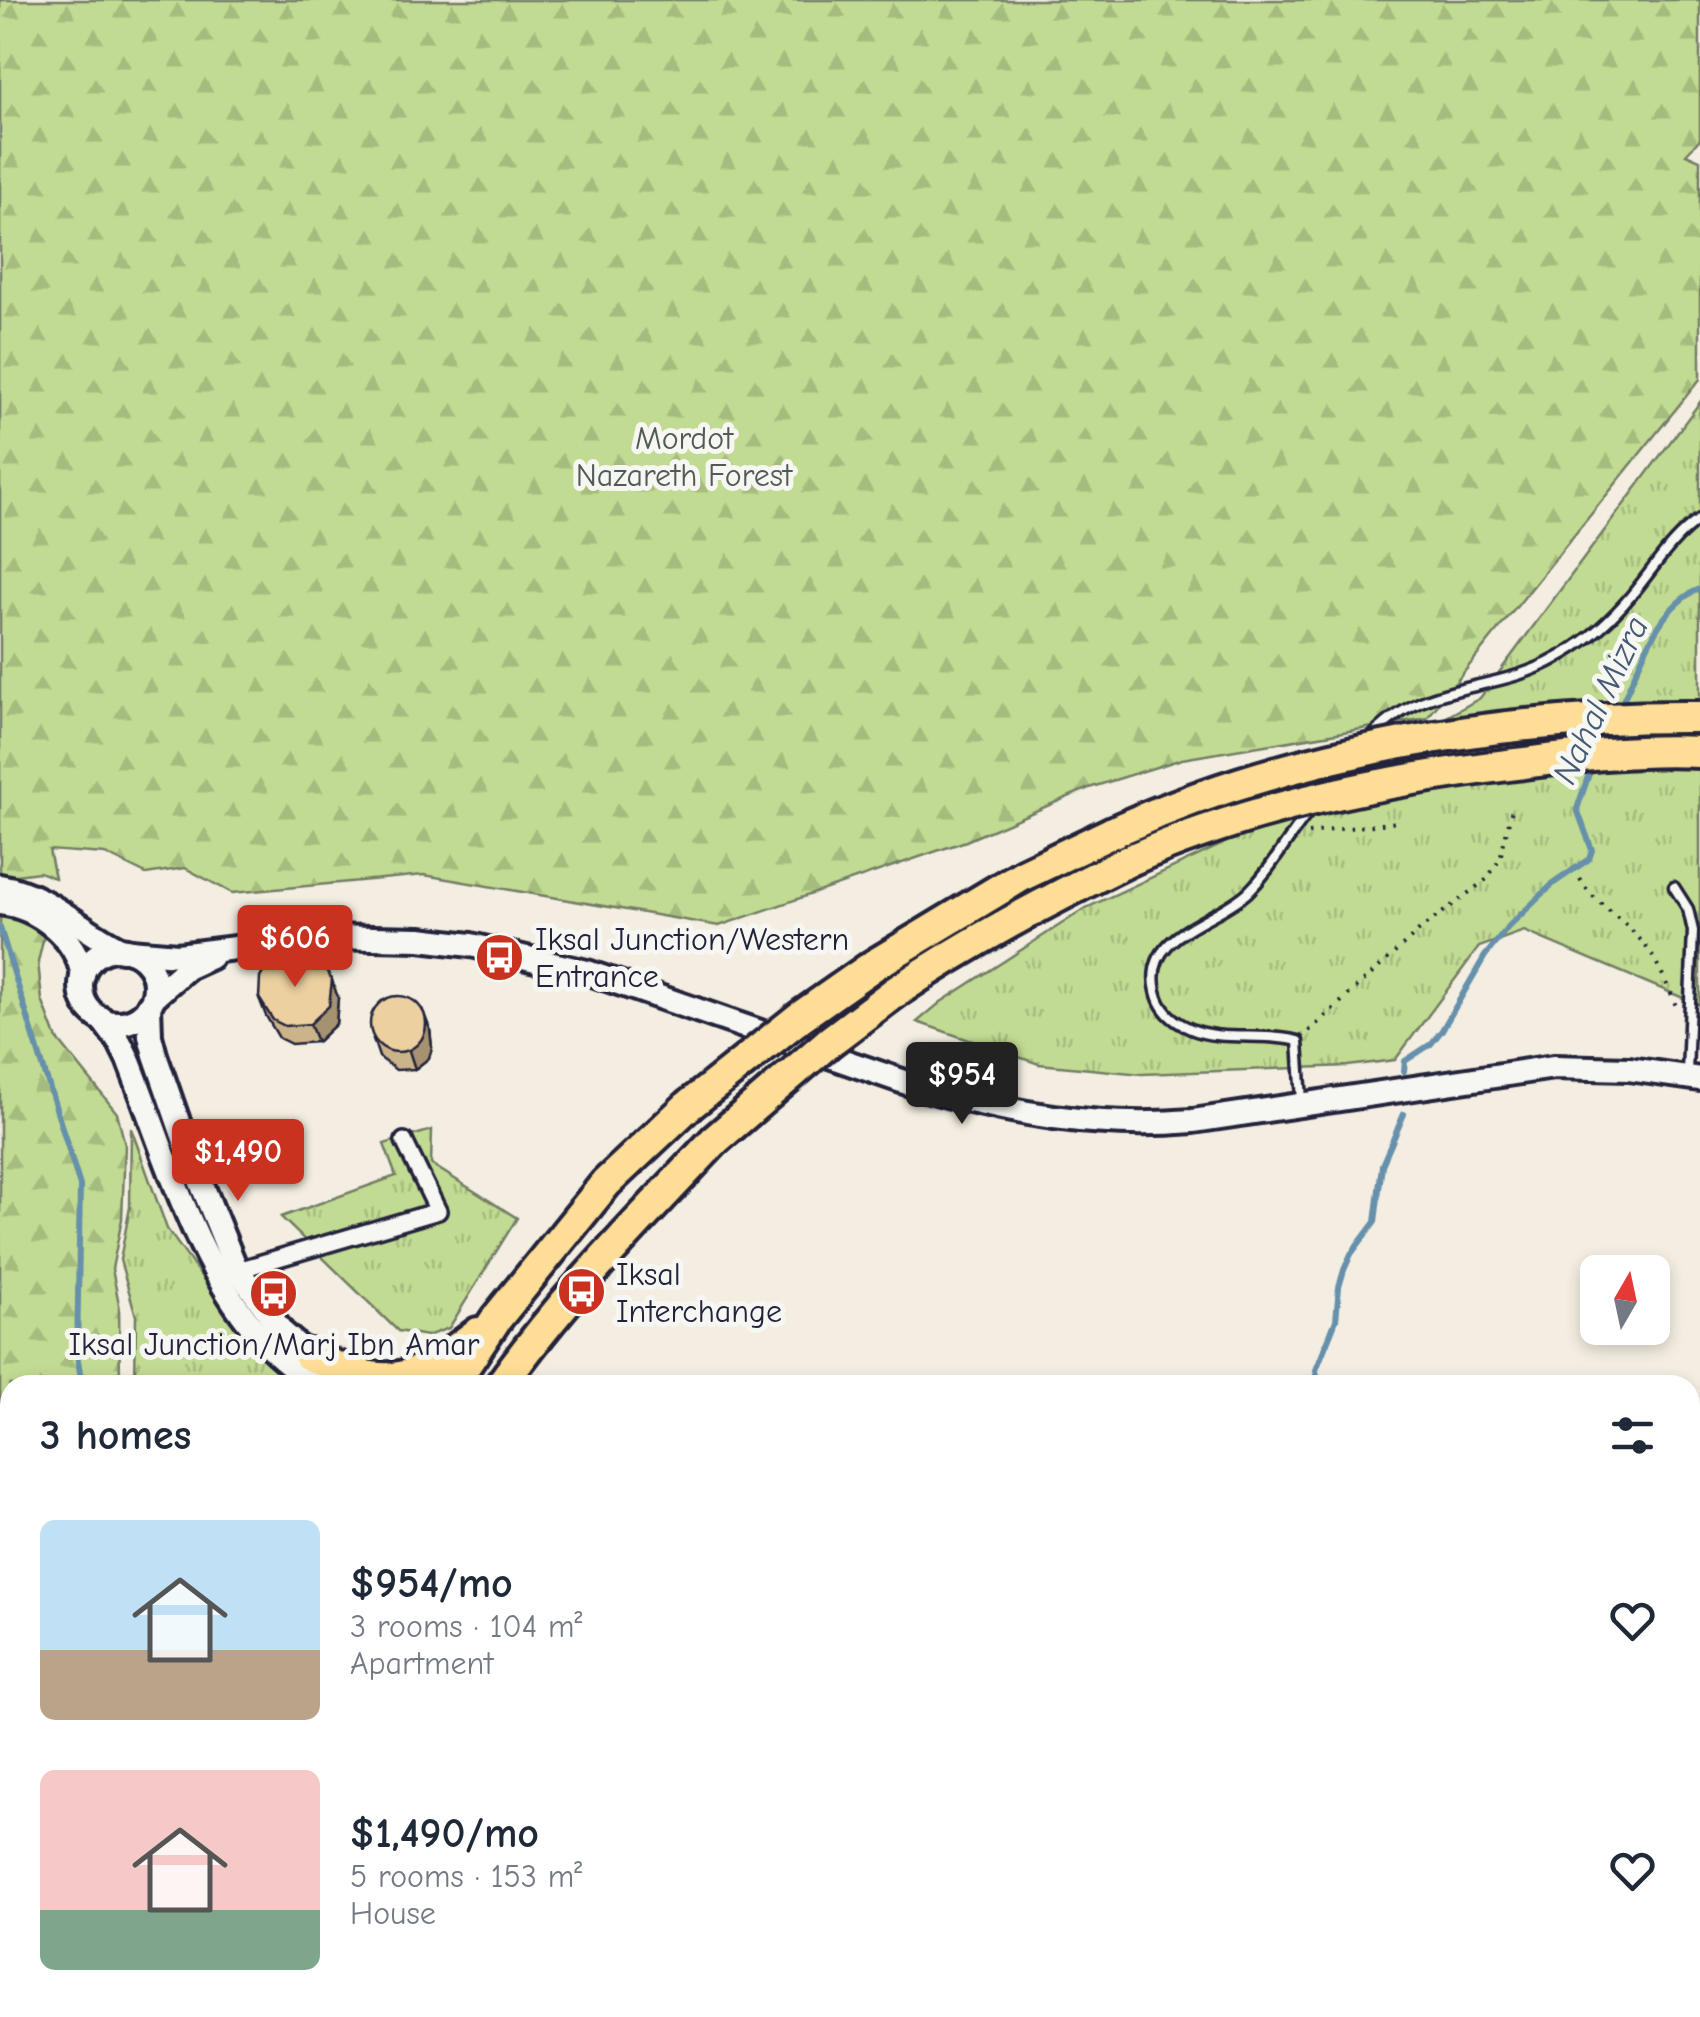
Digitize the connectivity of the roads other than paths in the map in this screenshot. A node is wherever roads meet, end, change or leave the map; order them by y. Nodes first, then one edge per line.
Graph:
1 (1700, 519) edge
2 (1700, 717) edge
3 (1700, 752) edge
4 (1346, 768) dead end
5 (1335, 781) dead end
6 (0, 886) edge
7 (1674, 887) dead end
8 (0, 902) edge
9 (243, 947) junction
10 (126, 951) junction
11 (83, 976) junction
12 (152, 1001) junction
13 (101, 1018) junction
14 (1693, 1078) edge
15 (1303, 1107) junction
16 (404, 1141) dead end
17 (238, 1270) junction
18 (496, 1319) junction
19 (310, 1375) edge
20 (312, 1375) edge
21 (407, 1375) edge
22 (459, 1375) edge
23 (508, 1375) edge

1 - 4 lane
2 - 18 highway, bridge
3 - 23 highway, bridge
5 - 15 lane
6 - 10 main road
7 - 14 lane
8 - 11 main road
9 - 10 main road
9 - 12 main road
9 - 15 main road
10 - 11 main road
10 - 12 main road
11 - 13 main road
12 - 13 main road
12 - 17 main road
13 - 19 main road
14 - 15 main road
16 - 17 street
17 - 20 main road
18 - 21 highway
18 - 22 highway

